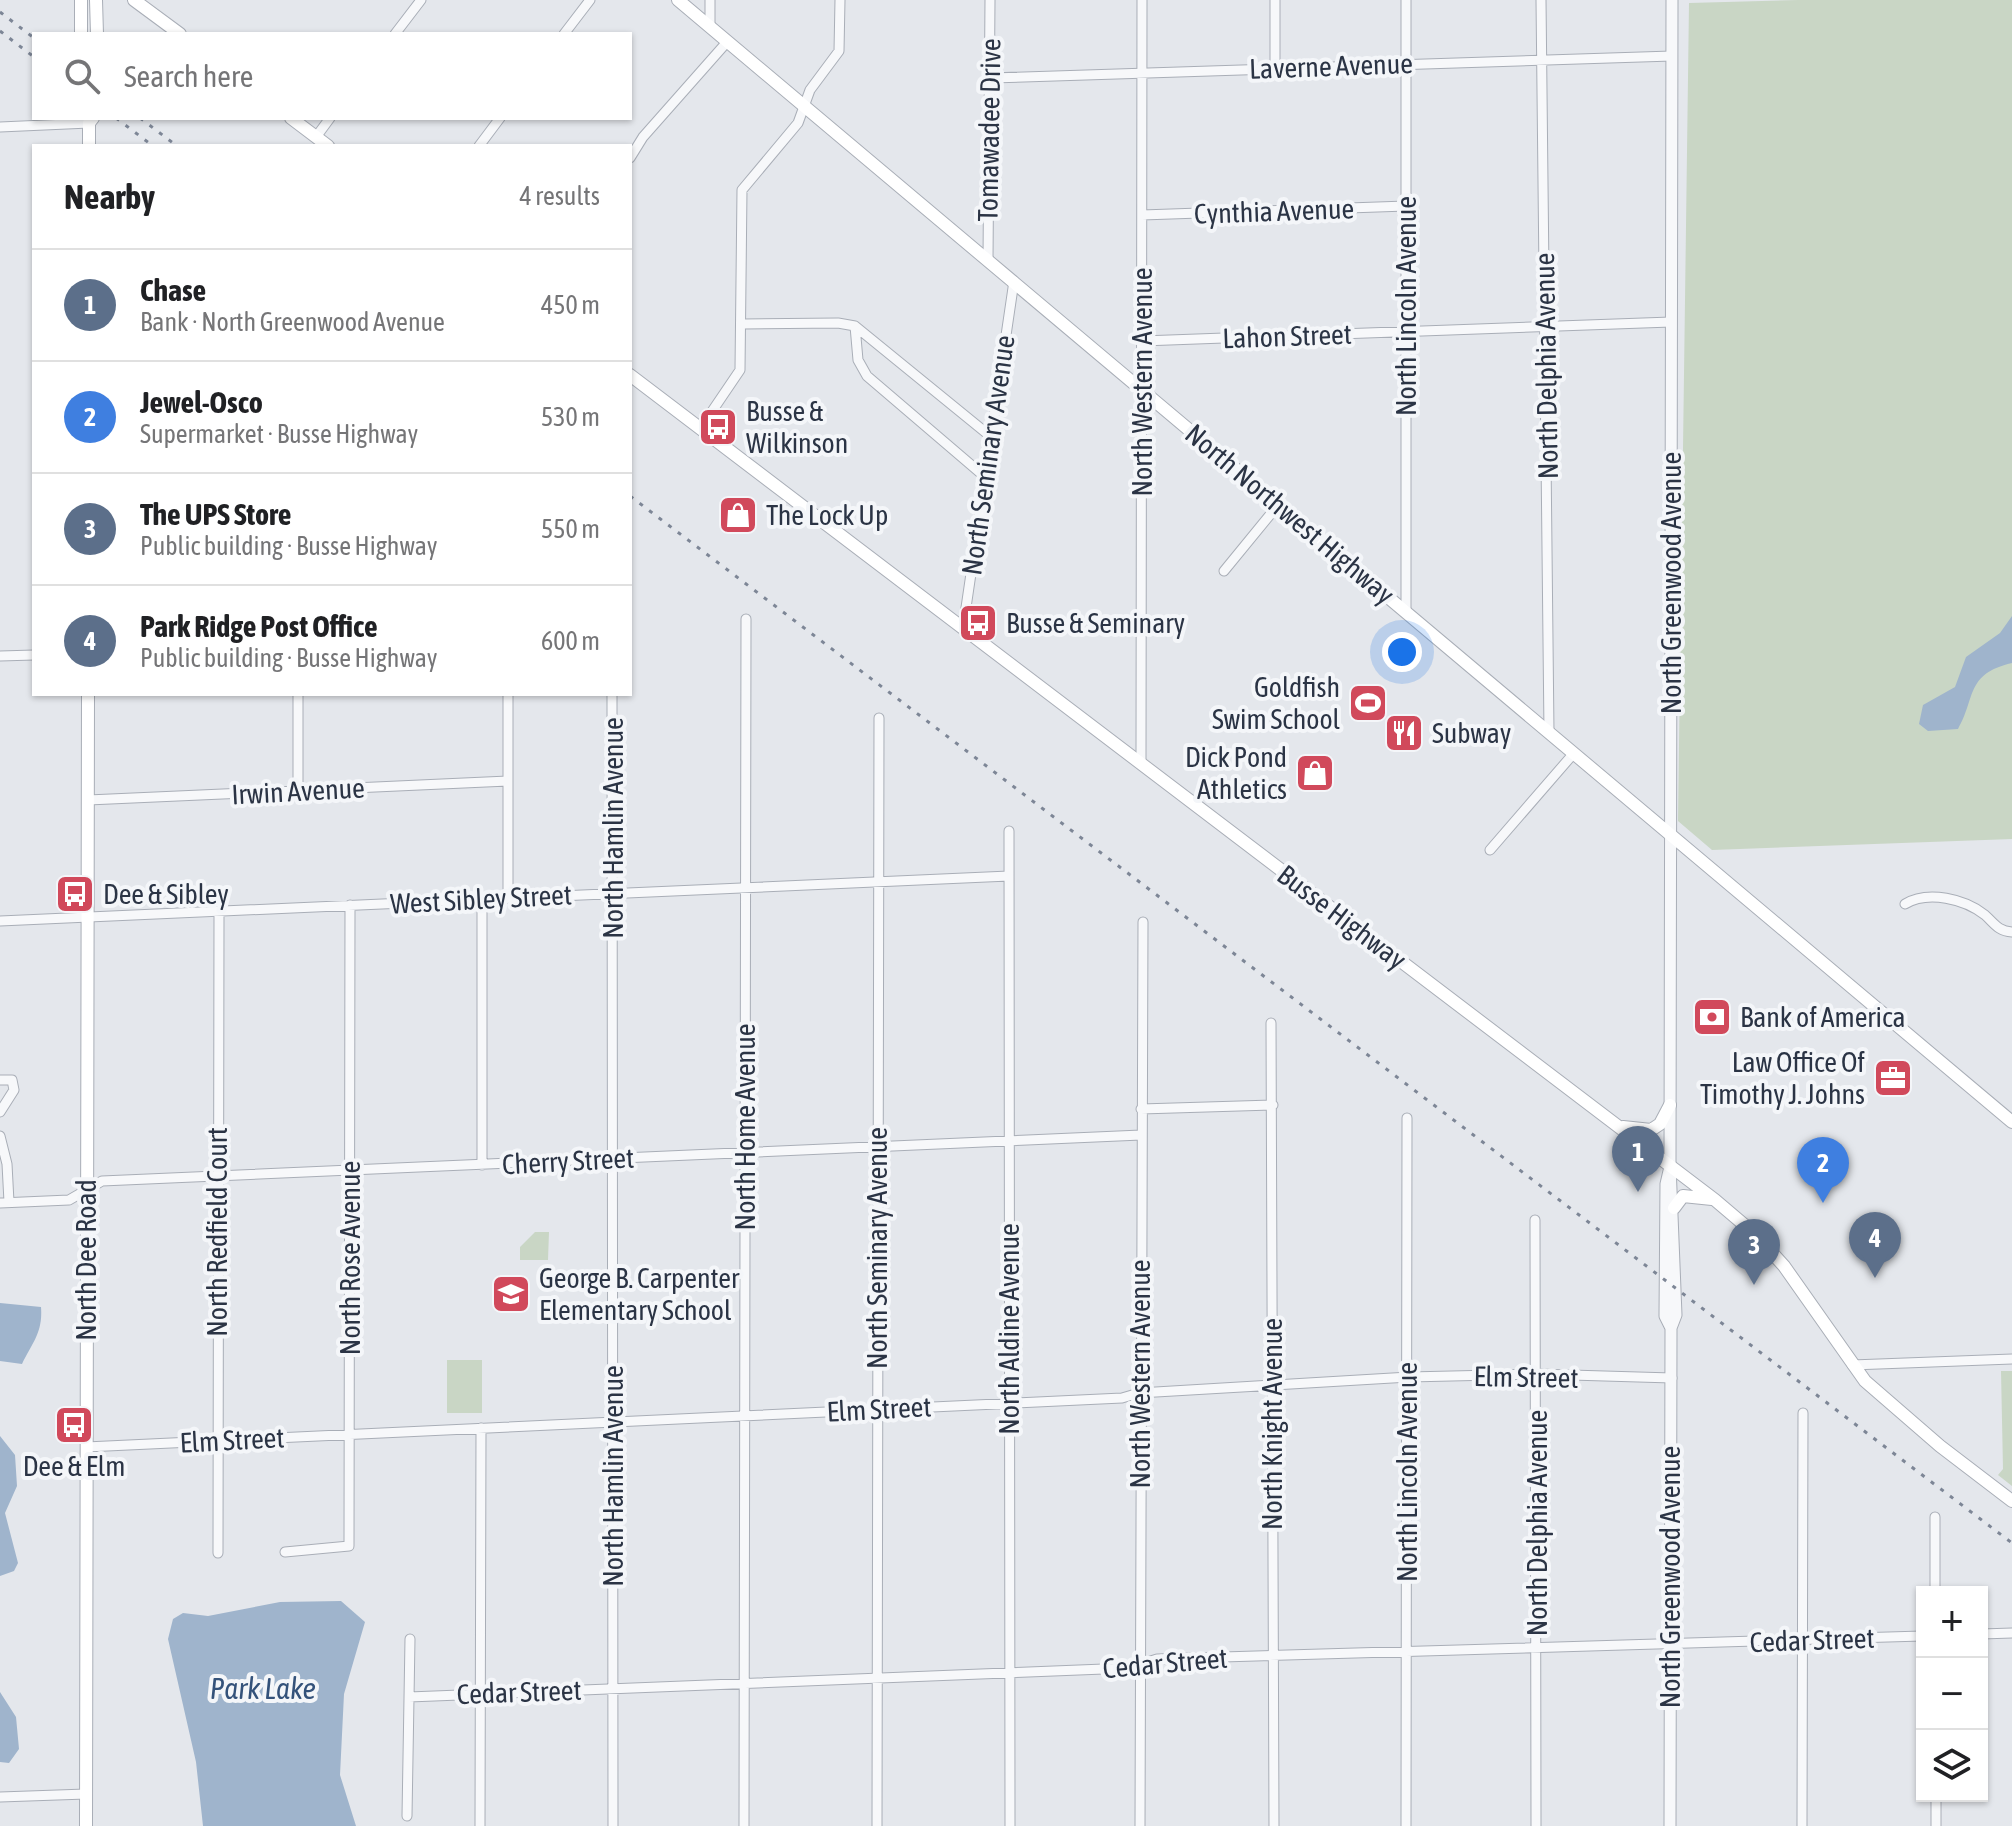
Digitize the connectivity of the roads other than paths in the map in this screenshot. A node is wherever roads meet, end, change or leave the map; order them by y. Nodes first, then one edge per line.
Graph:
1 (81, 0) edge
2 (96, 0) edge
3 (110, 0) edge
4 (134, 0) edge
5 (421, 0) edge
6 (590, 0) edge
7 (678, 0) edge
8 (710, 0) edge
9 (840, 0) edge
10 (990, 0) edge
11 (1142, 0) edge
12 (1275, 0) edge
13 (1406, 0) edge
14 (1541, 0) edge
15 (1672, 0) edge
16 (96, 18) junction
17 (710, 27) junction
18 (81, 32) edge
19 (97, 32) edge
20 (177, 32) edge
21 (397, 32) edge
22 (566, 32) edge
23 (727, 42) junction
24 (1672, 56) junction
25 (1542, 58) junction
26 (1407, 64) junction
27 (1275, 68) junction
28 (1142, 73) junction
29 (991, 78) junction
30 (804, 107) junction
31 (89, 120) edge
32 (294, 120) edge
33 (329, 120) edge
34 (498, 120) edge
35 (0, 127) edge
36 (316, 137) junction
37 (89, 144) edge
38 (325, 144) edge
39 (480, 144) edge
40 (632, 155) edge
41 (1406, 206) junction
42 (1142, 215) junction
43 (988, 260) junction
44 (1014, 281) junction
45 (1671, 322) junction
46 (743, 324) junction
47 (855, 326) junction
48 (1546, 327) junction
49 (1406, 332) junction
50 (1142, 341) junction
51 (632, 377) edge
52 (1141, 390) junction
53 (700, 429) junction
54 (990, 436) junction
55 (984, 476) junction
56 (1278, 505) junction
57 (1224, 571) dead end
58 (1406, 612) junction
59 (746, 619) dead end
60 (963, 628) junction
61 (32, 655) edge
62 (0, 656) edge
63 (88, 696) edge
64 (298, 696) edge
65 (508, 696) edge
66 (612, 696) edge
67 (879, 718) dead end
68 (1549, 732) junction
69 (1574, 753) junction
70 (1141, 763) junction
71 (508, 781) junction
72 (298, 791) junction
73 (88, 800) junction
74 (1009, 831) dead end
75 (1671, 834) junction
76 (1490, 850) dead end
77 (1009, 876) junction
78 (878, 882) junction
79 (745, 888) junction
80 (614, 893) junction
81 (508, 898) junction
82 (482, 899) junction
83 (1905, 904) dead end
84 (350, 905) junction
85 (219, 912) junction
86 (87, 917) junction
87 (0, 921) edge
88 (1143, 922) dead end
89 (2012, 932) edge
90 (1271, 1023) dead end
91 (0, 1080) edge
92 (1273, 1105) junction
93 (1670, 1105) junction
94 (1141, 1109) junction
95 (0, 1112) edge
96 (1407, 1118) dead end
97 (2012, 1122) edge
98 (1619, 1127) junction
99 (1141, 1135) junction
100 (0, 1136) edge
101 (1009, 1140) junction
102 (877, 1147) junction
103 (745, 1152) junction
104 (614, 1158) junction
105 (482, 1165) junction
106 (1670, 1165) junction
107 (350, 1170) junction
108 (217, 1176) junction
109 (86, 1190) junction
110 (1715, 1200) junction
111 (5, 1202) edge
112 (1674, 1208) junction
113 (1535, 1220) dead end
114 (1671, 1328) junction
115 (2012, 1359) edge
116 (1852, 1365) junction
117 (1537, 1374) junction
118 (1409, 1377) junction
119 (1672, 1378) junction
120 (1272, 1384) junction
121 (1139, 1393) junction
122 (1010, 1403) junction
123 (878, 1409) junction
124 (1803, 1413) dead end
125 (744, 1416) junction
126 (613, 1422) junction
127 (481, 1428) junction
128 (349, 1435) junction
129 (217, 1441) junction
130 (86, 1447) junction
131 (2012, 1501) edge
132 (1935, 1517) dead end
133 (285, 1552) dead end
134 (218, 1553) dead end
135 (1935, 1586) edge
136 (2012, 1633) edge
137 (1988, 1634) edge
138 (1916, 1636) edge
139 (410, 1639) dead end
140 (1803, 1640) junction
141 (1669, 1645) junction
142 (1538, 1648) junction
143 (1406, 1652) junction
144 (1273, 1656) junction
145 (1142, 1664) junction
146 (1010, 1673) junction
147 (877, 1677) junction
148 (744, 1682) junction
149 (613, 1688) junction
150 (481, 1693) junction
151 (409, 1697) junction
152 (86, 1794) junction
153 (0, 1797) edge
154 (1936, 1802) edge
155 (407, 1816) dead end
156 (86, 1826) edge
157 (480, 1826) edge
158 (613, 1826) edge
159 (744, 1826) edge
160 (877, 1826) edge
161 (1010, 1826) edge
162 (1140, 1826) edge
163 (1274, 1826) edge
164 (1406, 1826) edge
165 (1536, 1826) edge
166 (1670, 1826) edge
167 (1802, 1826) edge
168 (1936, 1826) edge

1 - 18 main road
2 - 16 main road
3 - 16 main road
4 - 20 main road
5 - 21 street
6 - 22 street
7 - 17 main road, North Northwest Highway
8 - 17 street
9 - 30 street
10 - 29 street, Tomawadee Drive
11 - 28 street, North Western Avenue
12 - 27 street
13 - 26 street, North Lincoln Avenue
14 - 25 street, North Delphia Avenue
15 - 24 street, North Greenwood Avenue
16 - 19 main road
17 - 23 main road, North Northwest Highway
23 - 30 main road, North Northwest Highway
23 - 40 street
24 - 25 street, Laverne Avenue
24 - 45 street, North Greenwood Avenue
25 - 26 street, Laverne Avenue
25 - 48 street, North Delphia Avenue
26 - 27 street, Laverne Avenue
26 - 41 street, North Lincoln Avenue
27 - 28 street, Laverne Avenue
28 - 29 street, Laverne Avenue
28 - 42 street, North Western Avenue
29 - 43 street, Tomawadee Drive
30 - 43 main road, North Northwest Highway
30 - 46 street
31 - 35 street
31 - 37 main road
32 - 36 main road
33 - 36 street
34 - 39 street
36 - 38 main road
41 - 42 street, Cynthia Avenue
41 - 49 street, North Lincoln Avenue
42 - 50 street, North Western Avenue
43 - 44 main road, North Northwest Highway
44 - 52 main road, North Northwest Highway
44 - 54 street, North Seminary Avenue
45 - 48 street, Lahon Street
45 - 75 street, North Greenwood Avenue
46 - 47 street
46 - 53 street
47 - 54 street
47 - 55 street
48 - 49 street, Lahon Street
48 - 68 street, North Delphia Avenue
49 - 50 street, Lahon Street
49 - 58 street, North Lincoln Avenue
50 - 52 street, North Western Avenue
51 - 53 main road, Busse Highway
52 - 56 main road, North Northwest Highway
52 - 70 street, North Western Avenue
53 - 60 main road, Busse Highway
54 - 55 street, North Seminary Avenue
55 - 60 street, North Seminary Avenue
56 - 57 street
56 - 58 main road, North Northwest Highway
58 - 68 main road, North Northwest Highway
59 - 79 street, North Home Avenue
60 - 70 main road, Busse Highway
61 - 62 street
63 - 73 main road, North Dee Road
64 - 72 street
65 - 71 street
66 - 80 street, North Hamlin Avenue
67 - 78 street, North Seminary Avenue
68 - 69 main road, North Northwest Highway
69 - 75 main road, North Northwest Highway
69 - 76 street
70 - 98 main road, Busse Highway
71 - 72 street, Irwin Avenue
71 - 81 street
72 - 73 street, Irwin Avenue
73 - 86 main road, North Dee Road
74 - 77 street, North Aldine Avenue
75 - 93 street, North Greenwood Avenue
75 - 97 main road, North Northwest Highway
77 - 78 street, West Sibley Street
77 - 101 street, North Aldine Avenue
78 - 79 street, West Sibley Street
78 - 102 street, North Seminary Avenue
79 - 80 street, West Sibley Street
79 - 103 street, North Home Avenue
80 - 81 street, West Sibley Street
80 - 104 street, North Hamlin Avenue
81 - 82 street, West Sibley Street
82 - 84 street, West Sibley Street
82 - 105 street
83 - 89 street
84 - 85 street, West Sibley Street
84 - 107 street, North Rose Avenue
85 - 86 street, West Sibley Street
85 - 108 street, North Redfield Court
86 - 87 street, West Sibley Street
86 - 109 main road, North Dee Road
88 - 94 street, North Western Avenue
90 - 92 street, North Knight Avenue
91 - 95 street
92 - 94 street
92 - 120 street, North Knight Avenue
93 - 98 main road
93 - 106 street, North Greenwood Avenue
94 - 99 street, North Western Avenue
96 - 118 street, North Lincoln Avenue
98 - 106 main road, Busse Highway
99 - 101 street, Cherry Street
99 - 121 street, North Western Avenue
100 - 111 street
101 - 102 street, Cherry Street
101 - 122 street, North Aldine Avenue
102 - 103 street, Cherry Street
102 - 123 street, North Seminary Avenue
103 - 104 street, Cherry Street
103 - 125 street, North Home Avenue
104 - 105 street, Cherry Street
104 - 126 street, North Hamlin Avenue
105 - 107 street, Cherry Street
106 - 110 main road, Busse Highway
106 - 112 street, North Greenwood Avenue
106 - 114 street, North Greenwood Avenue
107 - 108 street, Cherry Street
107 - 128 street, North Rose Avenue
108 - 109 street, Cherry Street
108 - 129 street, North Redfield Court
109 - 111 street, Cherry Street
109 - 130 main road, North Dee Road
110 - 112 main road
110 - 116 main road, Busse Highway
112 - 114 street, North Greenwood Avenue
113 - 117 street, North Delphia Avenue
114 - 119 street, North Greenwood Avenue
115 - 116 street
116 - 131 main road, Busse Highway
117 - 118 street, Elm Street
117 - 119 street, Elm Street
117 - 142 street, North Delphia Avenue
118 - 120 street, Elm Street
118 - 143 street, North Lincoln Avenue
119 - 141 street, North Greenwood Avenue
120 - 121 street, Elm Street
120 - 144 street, North Knight Avenue
121 - 122 street, Elm Street
121 - 145 street, North Western Avenue
122 - 123 street, Elm Street
122 - 146 street, North Aldine Avenue
123 - 125 street, Elm Street
123 - 147 street, North Seminary Avenue
124 - 140 street
125 - 126 street, Elm Street
125 - 148 street, North Home Avenue
126 - 127 street, Elm Street
126 - 149 street, North Hamlin Avenue
127 - 128 street, Elm Street
127 - 150 street
128 - 129 street, Elm Street
128 - 133 street, North Rose Avenue
129 - 130 street, Elm Street
129 - 134 street, North Redfield Court
130 - 152 main road, North Dee Road
132 - 135 street
136 - 137 street
138 - 140 street, Cedar Street
139 - 151 street
140 - 141 street, Cedar Street
140 - 167 street
141 - 142 street, Cedar Street
141 - 166 street, North Greenwood Avenue
142 - 143 street, Cedar Street
142 - 165 street, North Delphia Avenue
143 - 144 street, Cedar Street
143 - 164 street, North Lincoln Avenue
144 - 145 street, Cedar Street
144 - 163 street, North Knight Avenue
145 - 146 street, Cedar Street
145 - 162 street, North Western Avenue
146 - 147 street, Cedar Street
146 - 161 street, North Aldine Avenue
147 - 148 street, Cedar Street
147 - 160 street, North Seminary Avenue
148 - 149 street, Cedar Street
148 - 159 street, North Home Avenue
149 - 150 street, Cedar Street
149 - 158 street, North Hamlin Avenue
150 - 151 street, Cedar Street
150 - 157 street
151 - 155 street
152 - 153 street
152 - 156 main road, North Dee Road
154 - 168 street

